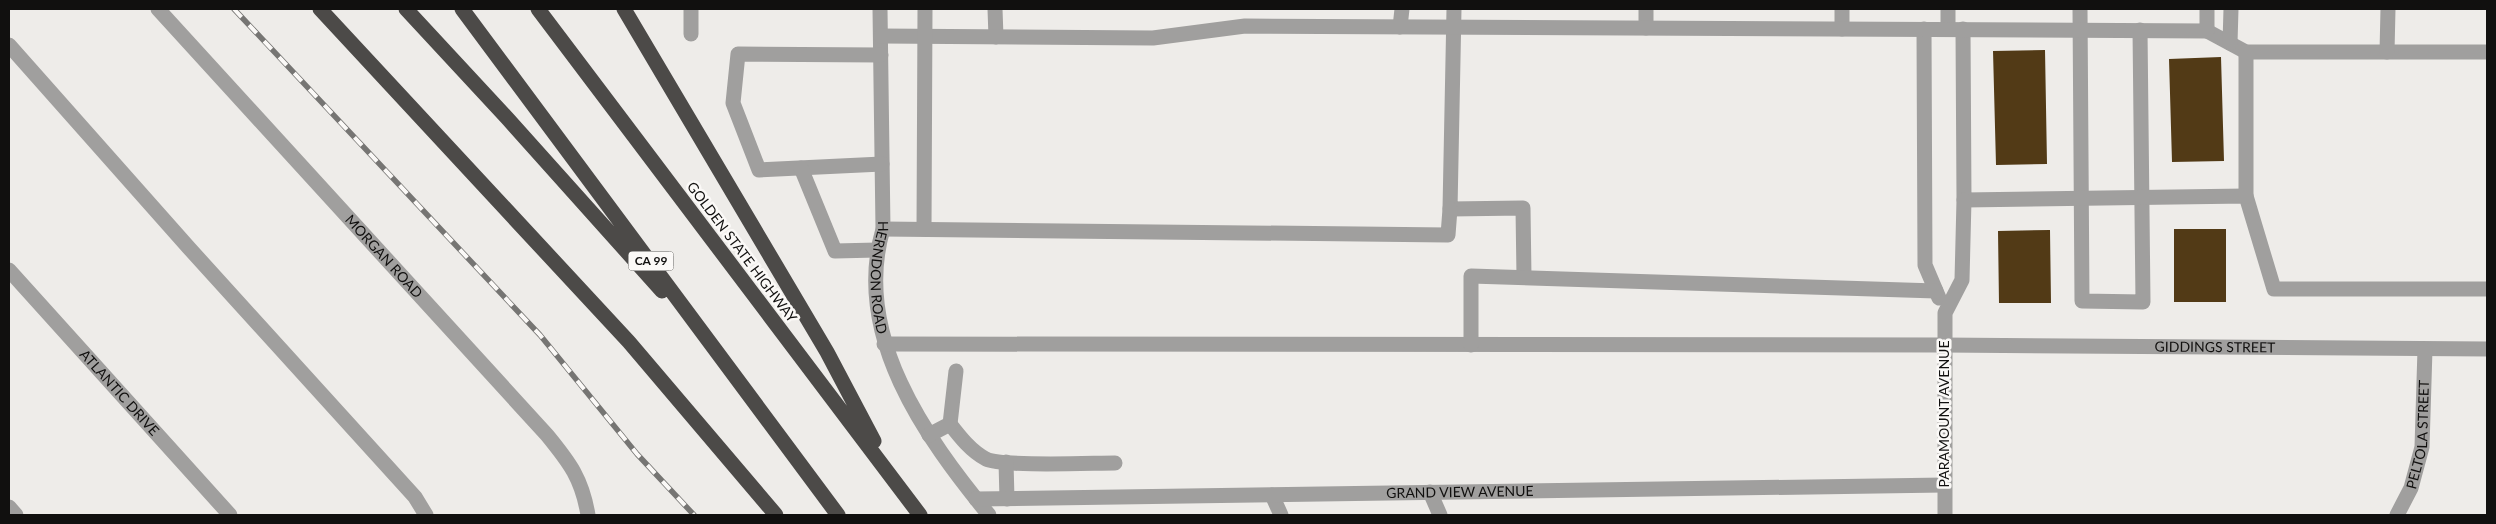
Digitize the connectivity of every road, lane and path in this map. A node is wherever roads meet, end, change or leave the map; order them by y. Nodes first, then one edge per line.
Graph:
1 (158, 9) edge
2 (320, 9) edge
3 (406, 9) edge
4 (462, 9) edge
5 (538, 9) edge
6 (624, 9) edge
7 (690, 9) edge
8 (880, 9) edge
9 (925, 9) edge
10 (995, 9) edge
11 (1402, 9) edge
12 (1454, 9) edge
13 (1646, 9) edge
14 (1842, 9) edge
15 (1948, 9) edge
16 (2080, 9) edge
17 (2207, 9) edge
18 (2231, 9) edge
19 (2388, 9) edge
20 (1400, 27) junction
21 (1454, 27) junction
22 (1646, 28) junction
23 (1842, 29) junction
24 (1924, 29) junction
25 (1956, 29) junction
26 (2080, 30) junction
27 (2140, 30) junction
28 (2207, 31) junction
29 (691, 34) dead end
30 (881, 36) junction
31 (924, 37) junction
32 (996, 37) junction
33 (2230, 43) junction
34 (9, 44) edge
35 (2246, 52) junction
36 (2387, 52) junction
37 (2487, 52) edge
38 (881, 55) junction
39 (882, 164) junction
40 (802, 168) junction
41 (2246, 196) junction
42 (2080, 198) junction
43 (2143, 198) junction
44 (1964, 200) junction
45 (1450, 209) junction
46 (883, 229) junction
47 (924, 229) junction
48 (877, 250) junction
49 (9, 270) edge
50 (1524, 277) junction
51 (2487, 289) edge
52 (1936, 291) junction
53 (1945, 313) junction
54 (884, 344) junction
55 (1471, 345) junction
56 (1943, 345) junction
57 (2425, 349) junction
58 (2487, 349) edge
59 (726, 364) junction
60 (956, 371) dead end
61 (950, 424) junction
62 (929, 435) junction
63 (1006, 462) junction
64 (1115, 463) dead end
65 (895, 483) junction
66 (1944, 485) junction
67 (1430, 492) junction
68 (1272, 495) junction
69 (976, 499) junction
70 (1007, 499) junction
71 (9, 507) edge
72 (16, 515) edge
73 (230, 515) edge
74 (426, 515) edge
75 (588, 515) edge
76 (776, 515) edge
77 (838, 515) edge
78 (920, 515) edge
79 (989, 515) edge
80 (1281, 515) edge
81 (1440, 515) edge
82 (1944, 515) edge
83 (2397, 515) edge

1 - 75 street, MORGAN ROAD
2 - 76 highway
3 - 59 highway
4 - 59 highway, CA 99
5 - 65 highway, GOLDEN STATE HIGHWAY
6 - 65 highway
7 - 29 street
8 - 30 street, HERNDON ROAD
9 - 31 street
10 - 32 street
11 - 20 street
12 - 21 street
13 - 22 street
14 - 23 street
15 - 25 street
16 - 26 street
17 - 28 street
18 - 33 street
19 - 36 street
20 - 21 street
20 - 32 street
21 - 22 street
21 - 45 street
22 - 23 street
23 - 24 street
24 - 25 street
24 - 52 street
25 - 26 street
25 - 44 street
26 - 27 street
26 - 42 street
27 - 28 street
27 - 43 street
28 - 33 street
30 - 31 street
30 - 38 street, HERNDON ROAD
31 - 32 street
31 - 47 street
33 - 35 street
34 - 74 street
35 - 36 street
35 - 41 street
36 - 37 street
38 - 39 street, HERNDON ROAD
38 - 40 street
39 - 40 street
39 - 46 street, HERNDON ROAD
40 - 48 street
41 - 43 street
41 - 51 street
42 - 43 street
42 - 43 street
42 - 44 street
44 - 53 street
45 - 47 street
45 - 50 street
46 - 47 street
46 - 48 street, HERNDON ROAD
48 - 54 street, HERNDON ROAD
49 - 73 street, ATLANTIC DRIVE
50 - 52 street
50 - 55 street
52 - 53 street
53 - 56 street, PARAMOUNT AVENUE
54 - 55 street, GIDDINGS STREET
54 - 62 street, HERNDON ROAD
55 - 56 street, GIDDINGS STREET
56 - 57 street, GIDDINGS STREET
56 - 66 street, PARAMOUNT AVENUE
57 - 58 street, GIDDINGS STREET
57 - 83 street, PELTOLA STREET
59 - 77 highway, CA 99
60 - 61 street
61 - 62 street
61 - 63 street
62 - 69 street, HERNDON ROAD
63 - 64 street
63 - 70 street
65 - 78 highway, GOLDEN STATE HIGHWAY
66 - 67 street, GRAND VIEW AVENUE
66 - 82 street, PARAMOUNT AVENUE
67 - 68 street, GRAND VIEW AVENUE
67 - 81 street
68 - 70 street, GRAND VIEW AVENUE
68 - 80 street
69 - 70 street, GRAND VIEW AVENUE
69 - 79 street, HERNDON ROAD
71 - 72 street

